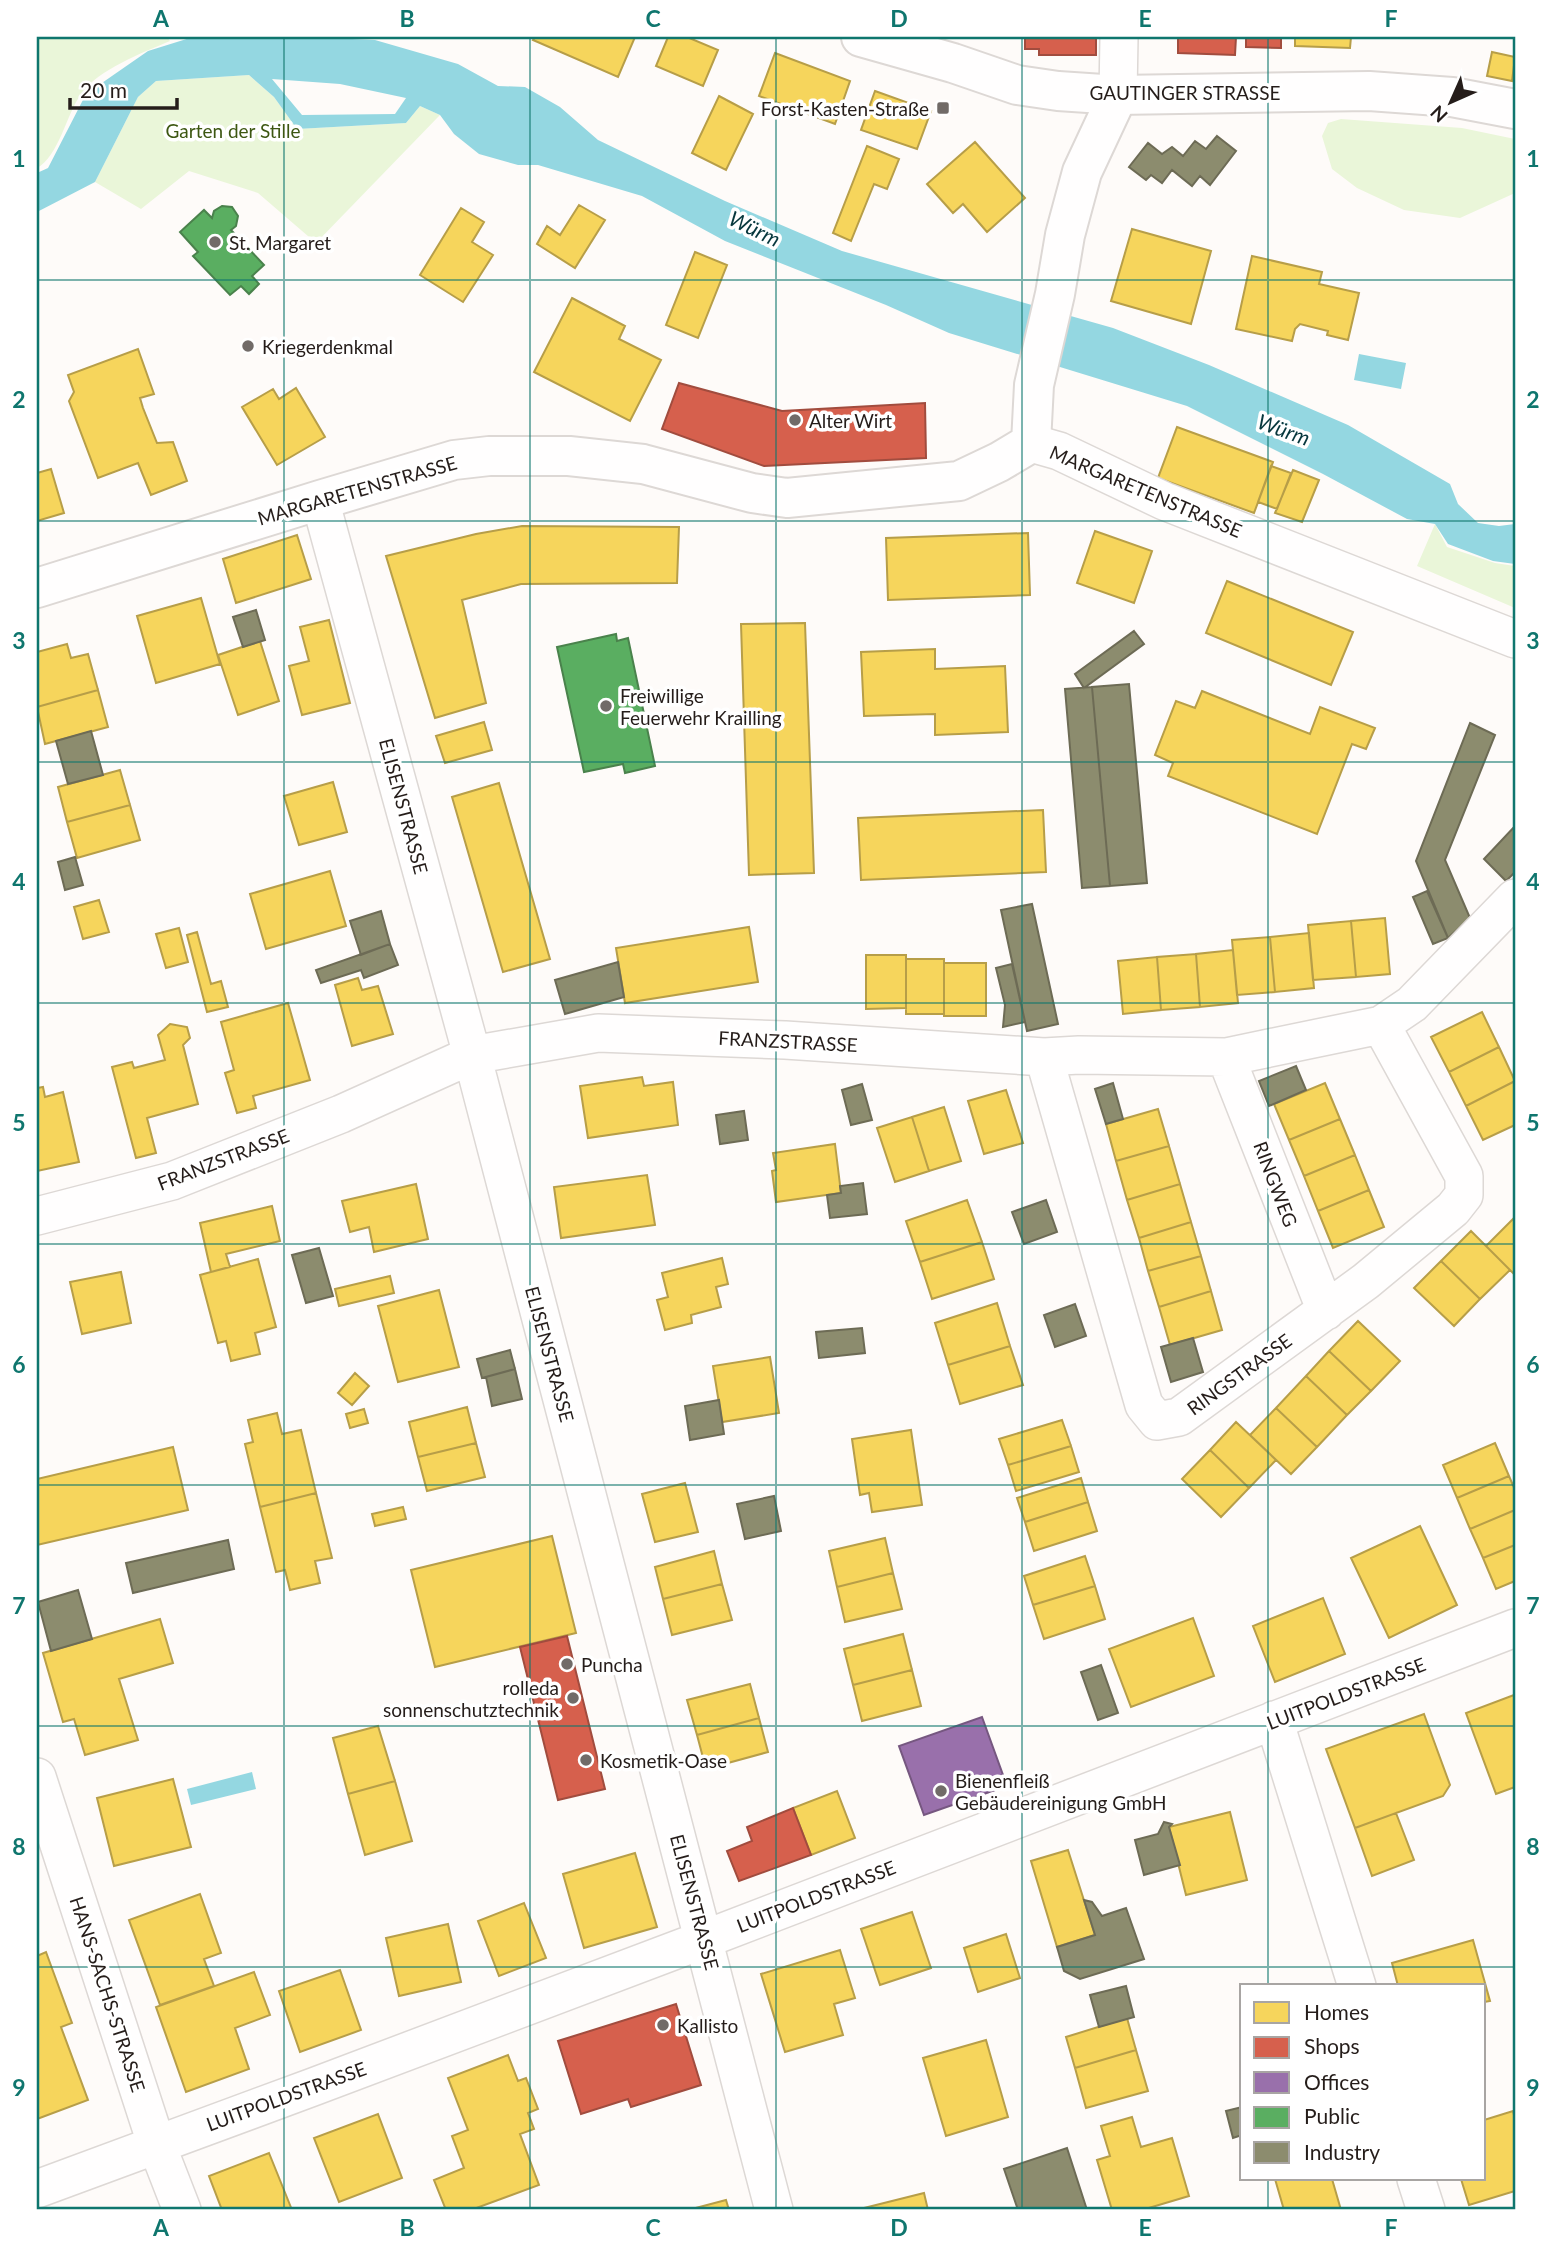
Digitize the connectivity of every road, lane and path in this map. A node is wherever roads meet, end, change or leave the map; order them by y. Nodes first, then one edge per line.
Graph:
1 (861, 37) edge
2 (1119, 37) edge
3 (1118, 95) junction
4 (1515, 109) edge
5 (1031, 443) junction
6 (320, 500) junction
7 (37, 589) edge
8 (1515, 639) edge
9 (1515, 898) edge
10 (1381, 1025) junction
11 (472, 1055) junction
12 (1044, 1057) junction
13 (1226, 1057) junction
14 (37, 1216) edge
15 (1326, 1311) junction
16 (1515, 1628) edge
17 (1274, 1720) junction
18 (37, 1777) edge
19 (705, 1939) junction
20 (1356, 1984) edge
21 (156, 2143) junction
22 (1416, 2180) edge
23 (37, 2189) edge
24 (182, 2210) edge
25 (774, 2210) edge
26 (1426, 2210) edge

1 - 3 street, GAUTINGER STRASSE
2 - 3 street
3 - 4 street, GAUTINGER STRASSE
3 - 5 street
5 - 6 street, MARGARETENSTRASSE
5 - 8 street, MARGARETENSTRASSE
6 - 7 street, MARGARETENSTRASSE
6 - 11 street, ELISENSTRASSE
9 - 10 street, FRANZSTRASSE
10 - 13 street, FRANZSTRASSE
10 - 15 street, RINGSTRASSE
11 - 12 street, FRANZSTRASSE
11 - 14 street, FRANZSTRASSE
11 - 19 street, ELISENSTRASSE
12 - 13 street, FRANZSTRASSE
12 - 15 street, RINGSTRASSE
13 - 15 street, RINGWEG
16 - 17 street, LUITPOLDSTRASSE
17 - 19 street, LUITPOLDSTRASSE
17 - 20 street
18 - 21 street, HANS-SACHS-STRASSE
19 - 21 street, LUITPOLDSTRASSE
19 - 25 street, ELISENSTRASSE
21 - 23 street, LUITPOLDSTRASSE
21 - 24 street, HANS-SACHS-STRASSE
22 - 26 street

